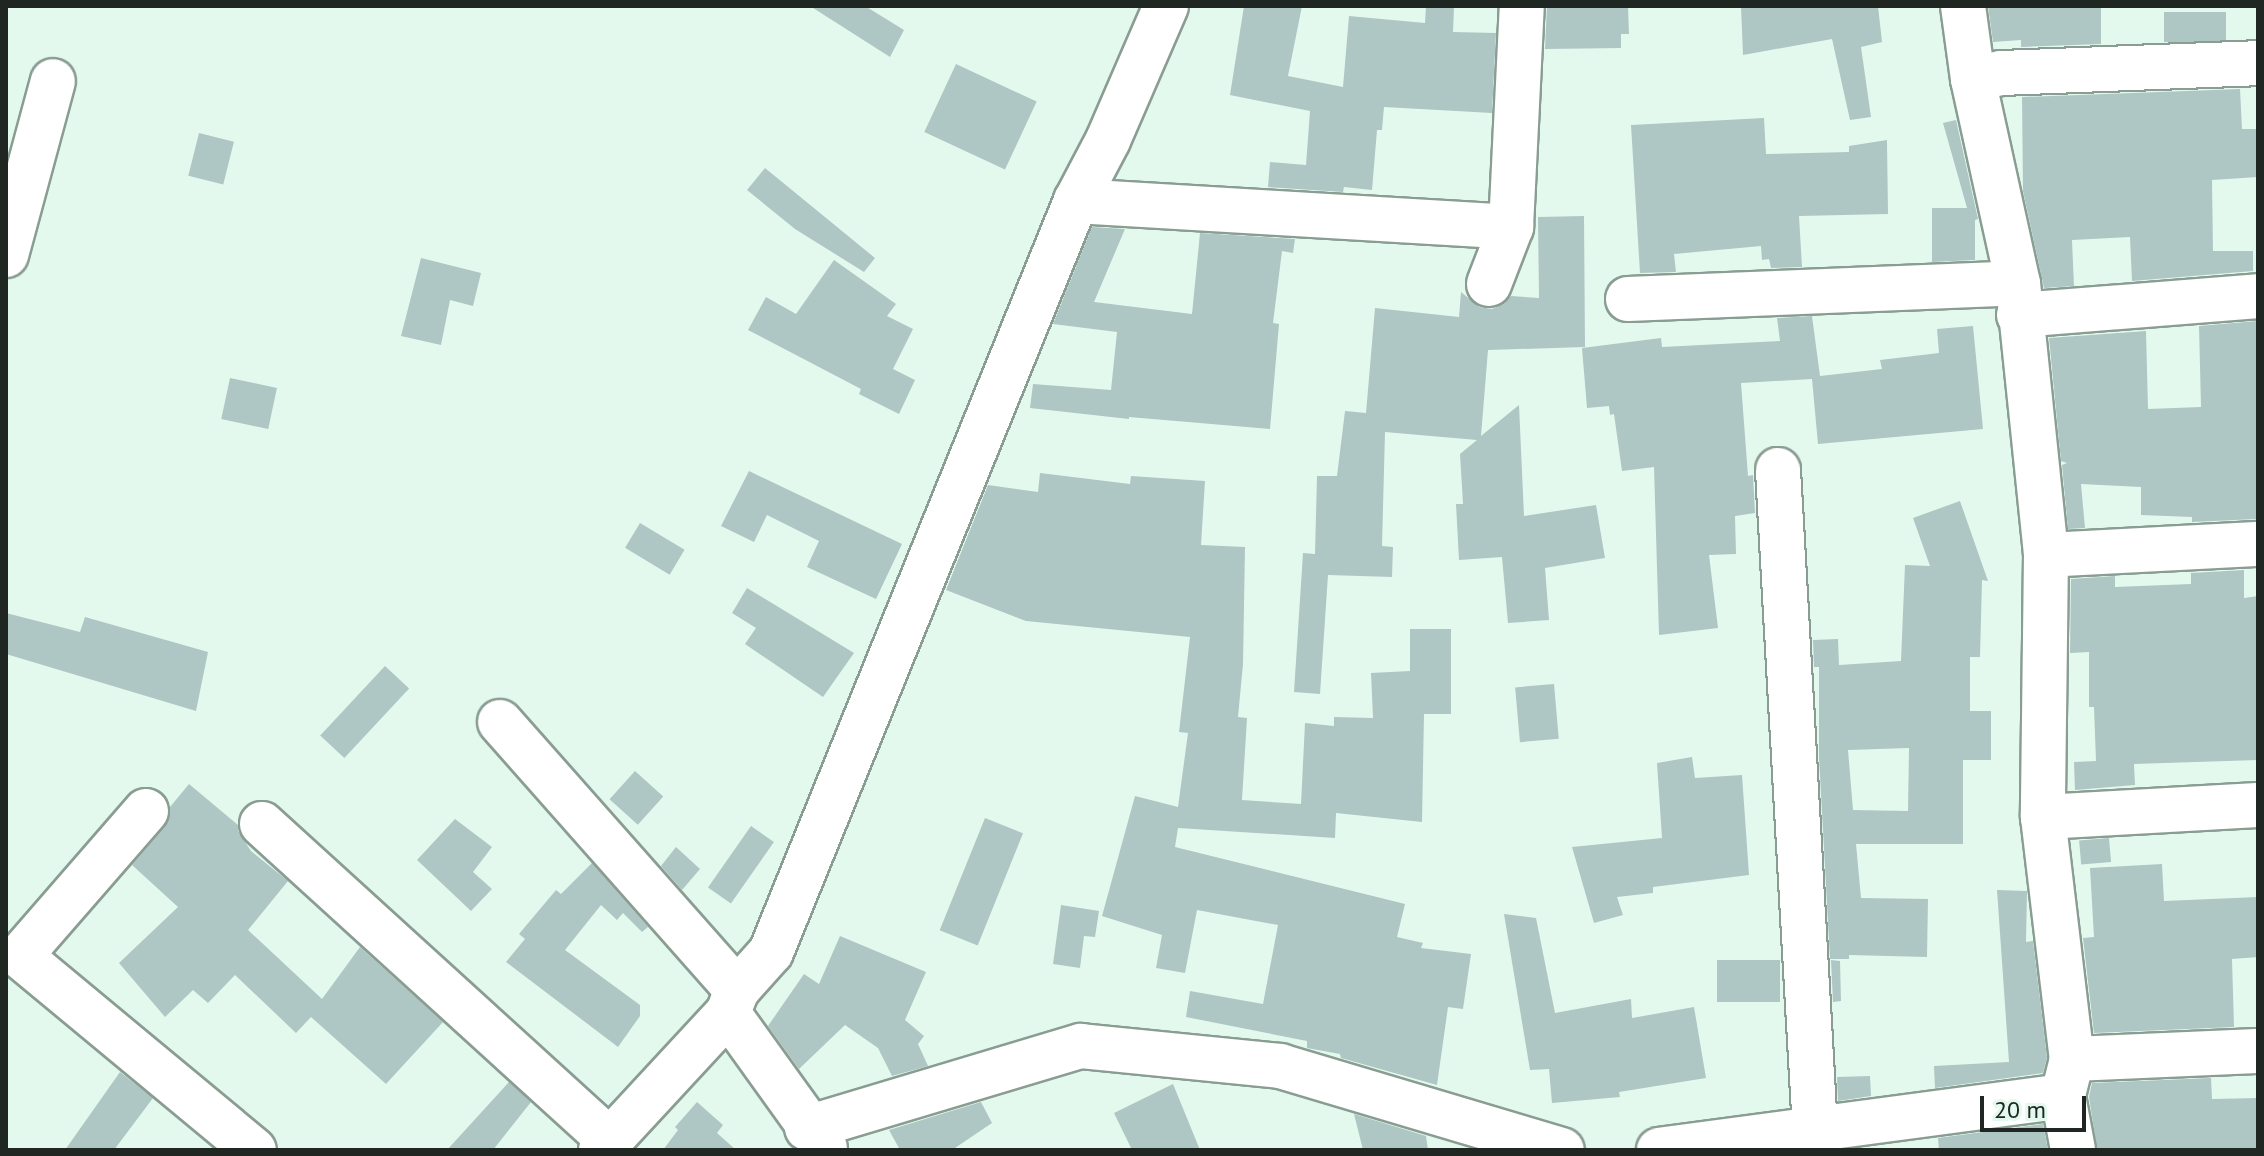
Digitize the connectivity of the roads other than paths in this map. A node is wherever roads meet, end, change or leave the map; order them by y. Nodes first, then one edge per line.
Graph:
1 (1166, 6) edge
2 (1522, 6) edge
3 (1963, 6) edge
4 (2258, 63) edge
5 (1973, 79) junction
6 (53, 81) dead end
7 (1076, 201) junction
8 (1511, 227) junction
9 (6, 255) edge
10 (1489, 284) dead end
11 (2258, 296) edge
12 (1628, 299) dead end
13 (2018, 299) junction
14 (1778, 470) dead end
15 (2258, 544) edge
16 (2046, 555) junction
17 (500, 722) dead end
18 (2258, 805) edge
19 (146, 811) dead end
20 (2043, 817) junction
21 (262, 824) dead end
22 (13, 969) edge
23 (733, 1002) junction
24 (2258, 1051) edge
25 (2068, 1078) junction
26 (1815, 1129) junction
27 (817, 1139) edge
28 (604, 1144) edge
29 (254, 1150) edge
30 (1562, 1150) edge
31 (1659, 1150) edge
32 (2073, 1150) edge

1 - 7 street
2 - 8 street
3 - 5 street
4 - 5 street
5 - 13 street
6 - 9 street
7 - 8 street
7 - 23 street
8 - 10 street
11 - 13 street
12 - 13 street
13 - 16 street
14 - 26 street
15 - 16 street
16 - 20 street
17 - 23 street
18 - 20 street
19 - 22 street
20 - 25 street
21 - 28 street
22 - 29 street
23 - 27 street
23 - 28 street
24 - 25 street
25 - 26 street
25 - 32 street
26 - 31 street
27 - 30 street

